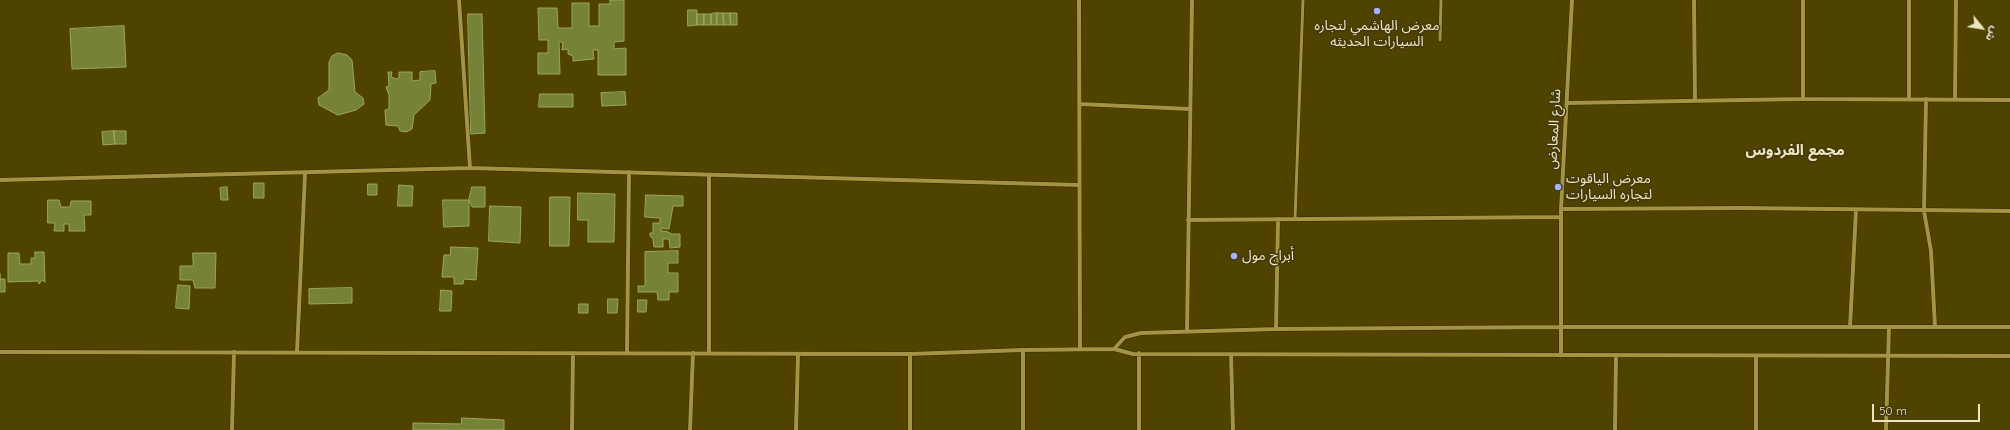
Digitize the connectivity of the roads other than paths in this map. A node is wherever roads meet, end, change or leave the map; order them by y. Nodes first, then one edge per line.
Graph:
1 (459, 0) edge
2 (1079, 0) edge
3 (1192, 0) edge
4 (1303, 0) edge
5 (1441, 0) edge
6 (1572, 0) edge
7 (1694, 0) edge
8 (1803, 0) edge
9 (1909, 0) edge
10 (1956, 0) edge
11 (1440, 40) dead end
12 (1803, 99) junction
13 (1909, 99) junction
14 (1926, 99) junction
15 (1956, 99) junction
16 (2010, 100) edge
17 (1695, 101) junction
18 (1567, 103) junction
19 (1079, 104) junction
20 (1190, 108) junction
21 (470, 168) junction
22 (629, 172) junction
23 (305, 174) junction
24 (709, 175) junction
25 (0, 180) edge
26 (1079, 185) junction
27 (1561, 209) junction
28 (1856, 210) junction
29 (1924, 211) junction
30 (2010, 211) edge
31 (1561, 217) junction
32 (1278, 219) junction
33 (1295, 219) junction
34 (1188, 220) junction
35 (1560, 327) junction
36 (1850, 327) junction
37 (1889, 327) junction
38 (1935, 327) junction
39 (2010, 327) edge
40 (1276, 329) junction
41 (1187, 332) junction
42 (1114, 349) junction
43 (1023, 350) junction
44 (1080, 350) junction
45 (0, 352) edge
46 (234, 352) junction
47 (297, 352) junction
48 (573, 353) junction
49 (627, 353) junction
50 (693, 353) junction
51 (709, 354) junction
52 (798, 354) junction
53 (910, 354) junction
54 (1139, 354) junction
55 (1231, 354) junction
56 (1561, 355) junction
57 (1616, 355) junction
58 (1756, 356) junction
59 (1888, 356) junction
60 (2010, 356) edge
61 (232, 430) edge
62 (572, 430) edge
63 (690, 430) edge
64 (796, 430) edge
65 (910, 430) edge
66 (1023, 430) edge
67 (1139, 430) edge
68 (1233, 430) edge
69 (1615, 430) edge
70 (1756, 430) edge
71 (1886, 430) edge

1 - 21 street
2 - 19 street
3 - 20 street
4 - 33 lane
5 - 11 lane
6 - 18 street, شارع المعارض
7 - 17 street
8 - 12 street
9 - 13 street
10 - 15 street
12 - 13 street
12 - 17 street
13 - 14 street
14 - 15 street
14 - 29 street
15 - 16 street
17 - 18 street
18 - 27 street, شارع المعارض
19 - 20 street
19 - 26 street
20 - 34 street
21 - 22 street
21 - 23 street
22 - 24 street
22 - 49 street
23 - 25 street
23 - 47 street
24 - 26 street
24 - 51 street
26 - 44 street
27 - 28 street
27 - 31 street, شارع المعارض
28 - 29 street
28 - 36 street
29 - 30 street
29 - 38 street
31 - 33 street
31 - 35 street, شارع المعارض
32 - 33 street
32 - 34 street
32 - 40 street
34 - 41 street
35 - 36 street
35 - 40 street
35 - 56 street, شارع المعارض
36 - 37 street
37 - 38 street
37 - 59 street
38 - 39 street
40 - 41 street
41 - 42 street
42 - 44 street
42 - 54 street
43 - 44 street
43 - 53 street
43 - 66 street
45 - 46 street
46 - 47 street
46 - 61 street
47 - 48 street
48 - 49 street
48 - 62 street
49 - 50 street
50 - 51 street
50 - 63 street
51 - 52 street
52 - 53 street
52 - 64 street
53 - 65 street
54 - 55 street
54 - 67 street
55 - 56 street
55 - 68 street
56 - 57 street
57 - 58 street
57 - 69 street
58 - 59 street
58 - 70 street
59 - 60 street
59 - 71 street

